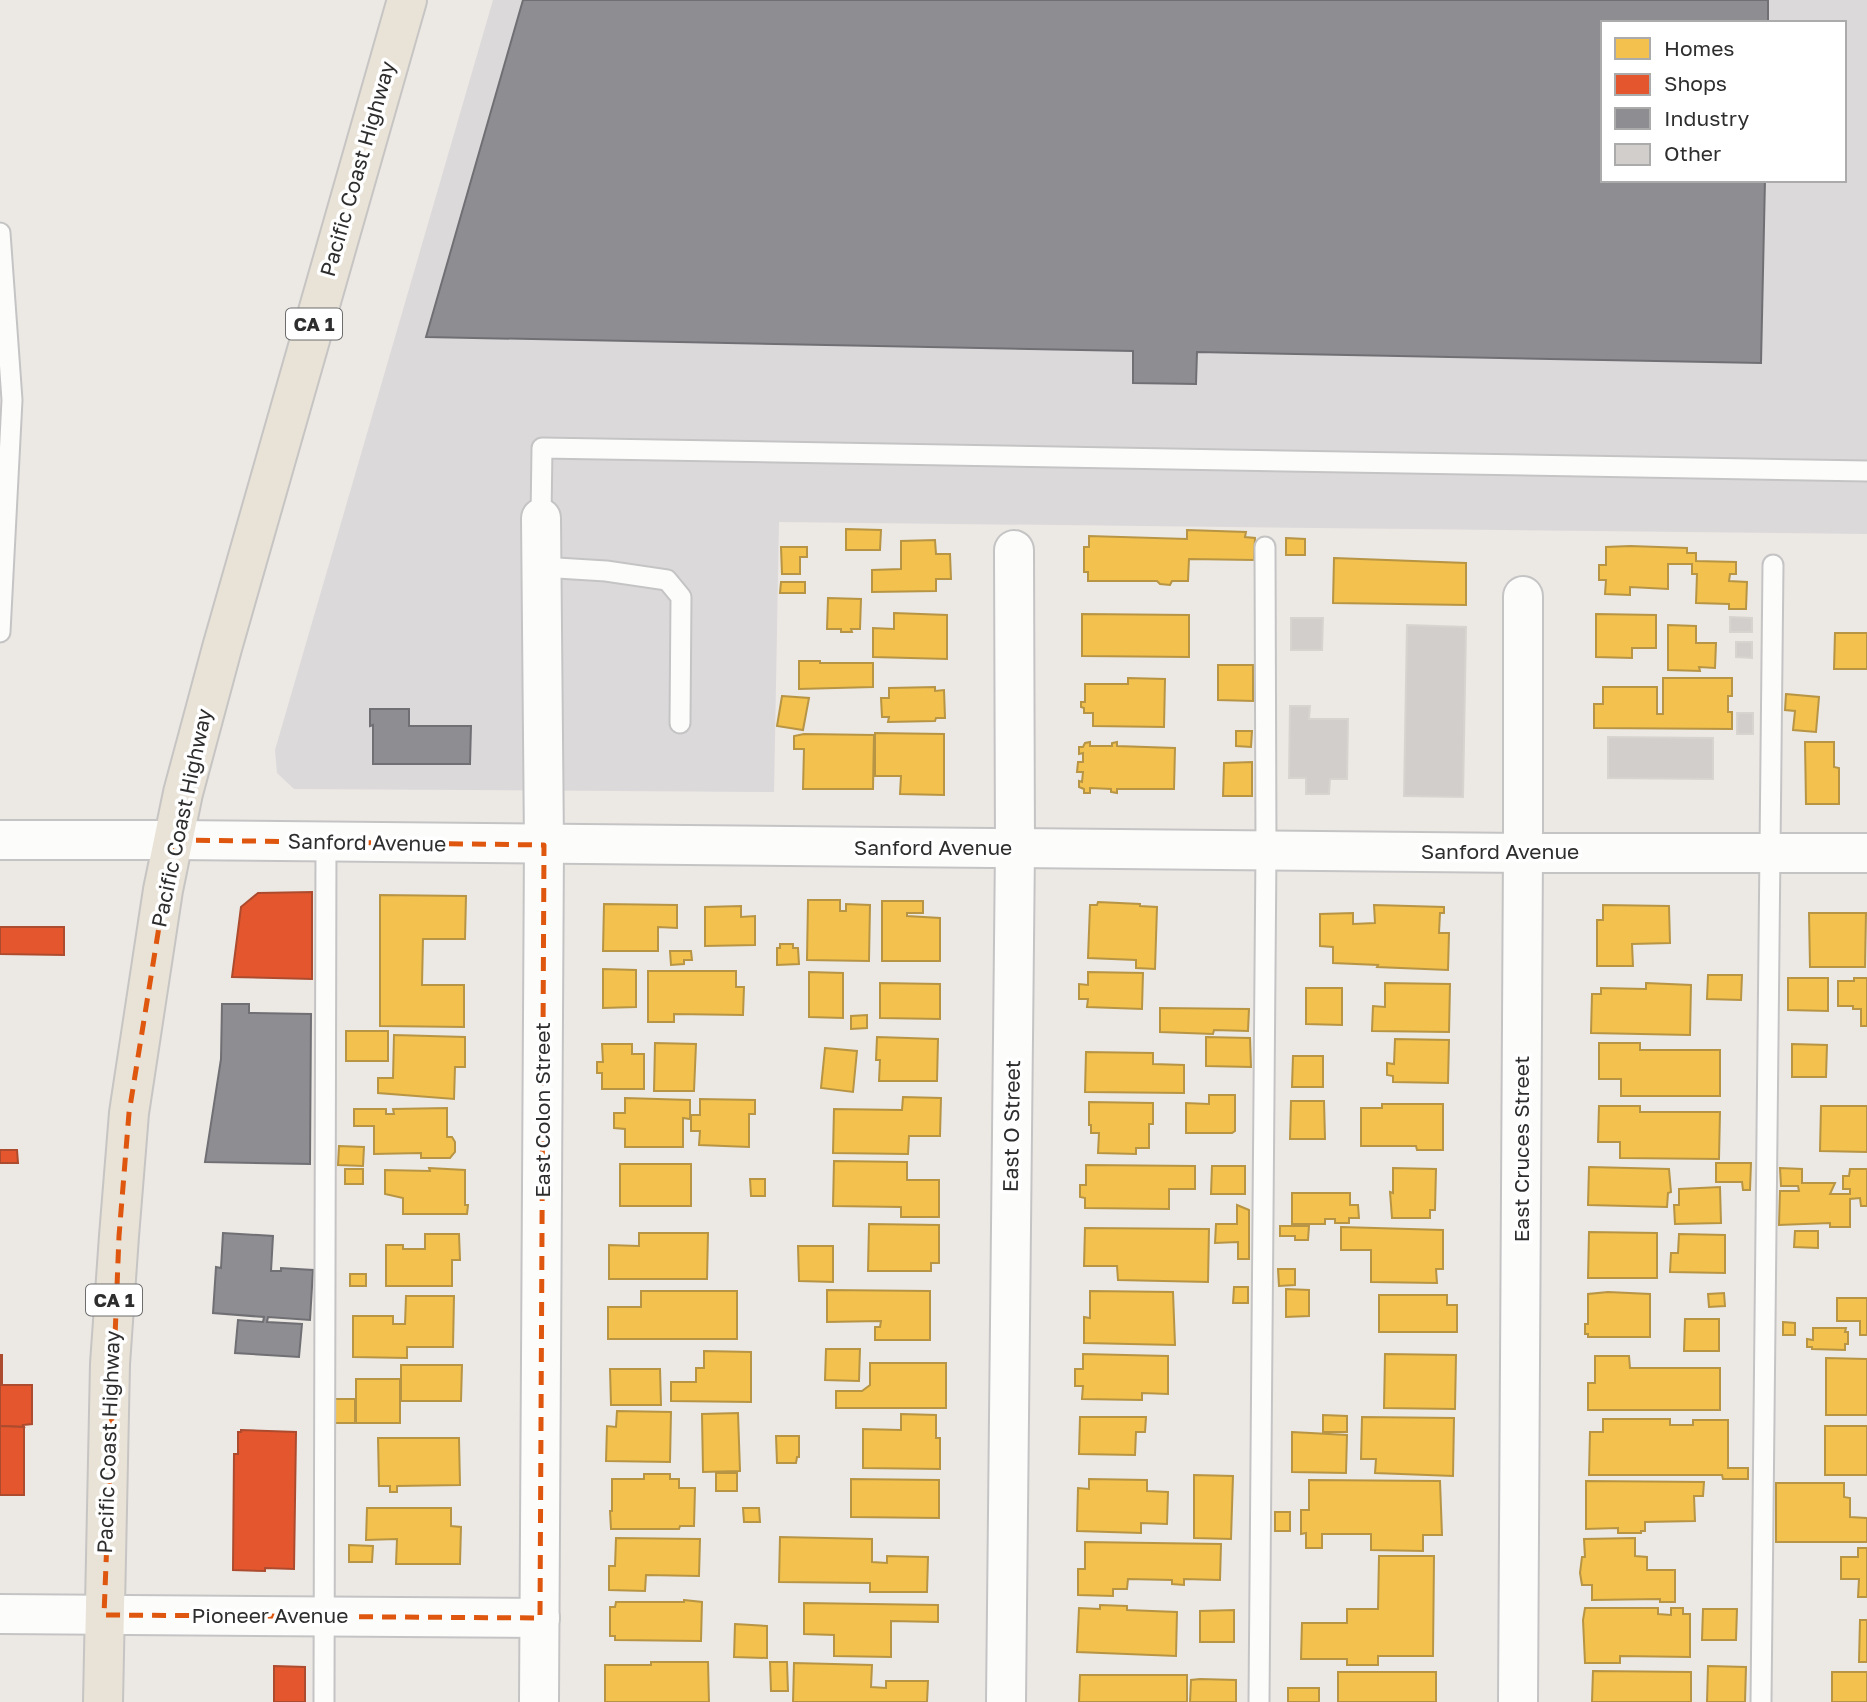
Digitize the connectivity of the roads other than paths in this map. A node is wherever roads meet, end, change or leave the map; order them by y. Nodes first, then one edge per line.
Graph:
1 (407, 0) edge
2 (0, 233) edge
3 (1867, 471) edge
4 (541, 518) joint
5 (1265, 547) dead end
6 (1014, 550) dead end
7 (1773, 565) dead end
8 (541, 567) junction
9 (1522, 596) dead end
10 (0, 632) edge
11 (680, 723) dead end
12 (0, 840) edge
13 (173, 840) junction
14 (326, 842) junction
15 (544, 845) junction
16 (1015, 848) junction
17 (1266, 850) junction
18 (1524, 853) junction
19 (1771, 853) junction
20 (1867, 853) edge
21 (0, 1615) edge
22 (104, 1615) junction
23 (325, 1617) junction
24 (540, 1618) junction
25 (103, 1702) edge
26 (324, 1702) edge
27 (539, 1702) edge
28 (1006, 1702) edge
29 (1259, 1702) edge
30 (1518, 1702) edge
31 (1761, 1702) edge

1 - 13 highway, Pacific Coast Highway / CA 1
2 - 10 lane
3 - 4 lane
4 - 8 street, East Colon Street
5 - 17 lane
6 - 16 street, East O Street
7 - 19 lane
8 - 11 lane
8 - 15 street, East Colon Street
9 - 18 street, East Cruces Street
12 - 13 street, Sanford Avenue
13 - 14 street, Sanford Avenue
13 - 22 highway, Pacific Coast Highway / CA 1
14 - 15 street, Sanford Avenue
14 - 23 lane
15 - 16 street, Sanford Avenue
15 - 24 street, East Colon Street
16 - 17 street, Sanford Avenue
16 - 28 street, East O Street
17 - 18 street, Sanford Avenue
17 - 29 lane
18 - 19 street, Sanford Avenue
18 - 30 street, East Cruces Street
19 - 20 street, Sanford Avenue
19 - 31 lane
21 - 22 street, Pioneer Avenue
22 - 23 street, Pioneer Avenue
22 - 25 highway, Pacific Coast Highway / CA 1
23 - 24 street, Pioneer Avenue
23 - 26 lane
24 - 27 street, East Colon Street

